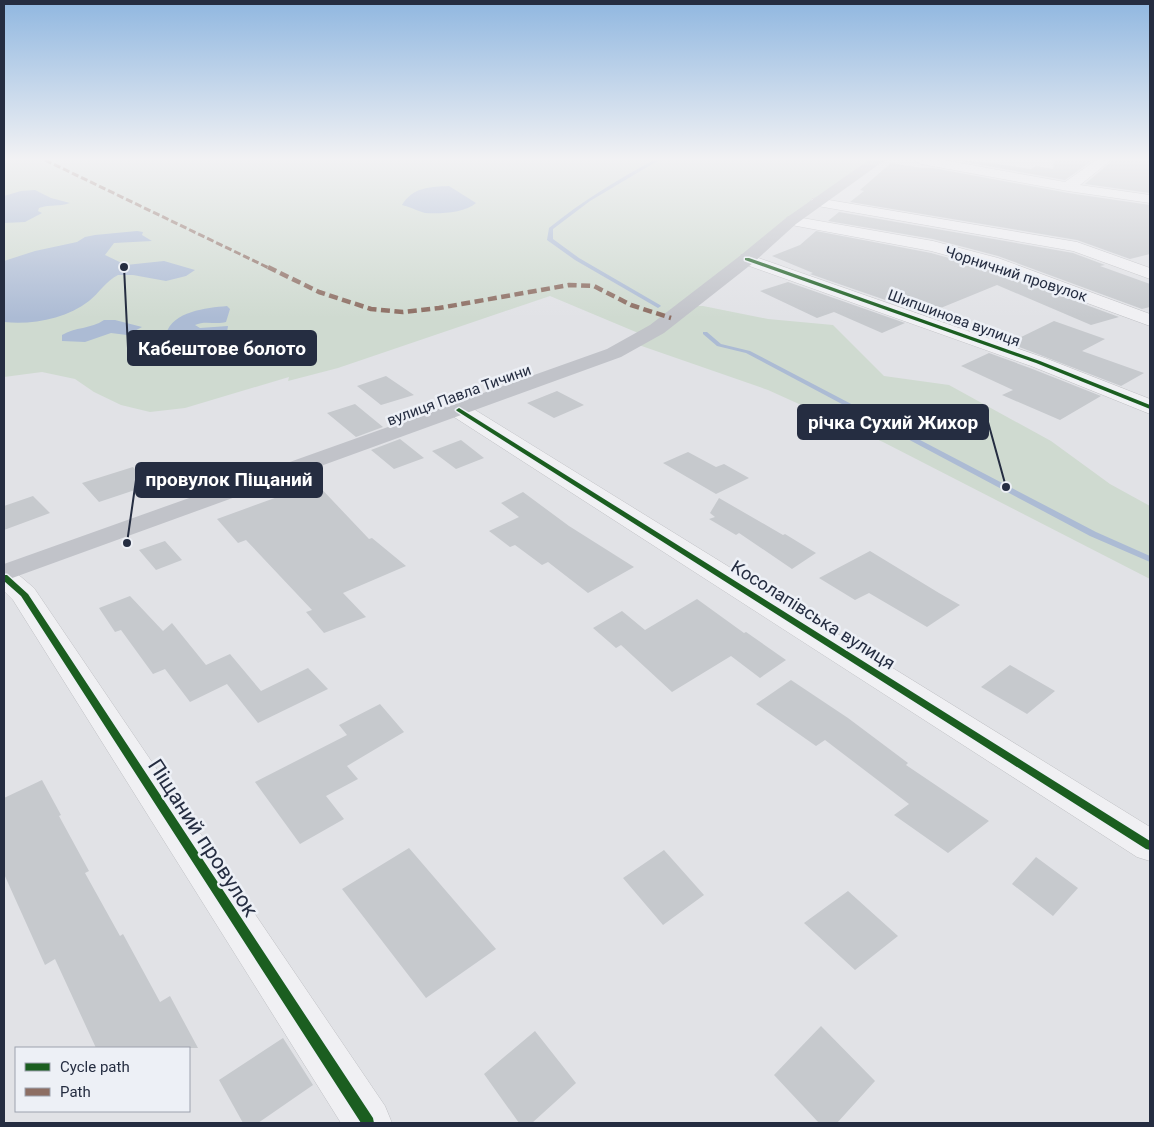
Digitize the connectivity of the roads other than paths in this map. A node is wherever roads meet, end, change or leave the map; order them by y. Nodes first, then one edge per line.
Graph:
1 (803, 213) edge
2 (878, 213) edge
3 (791, 221) junction
4 (747, 259) junction
5 (1150, 274) edge
6 (1150, 320) edge
7 (1150, 408) edge
8 (459, 410) junction
9 (4, 573) edge
10 (4, 577) edge
11 (1150, 846) edge
12 (368, 1123) edge

1 - 3 main road, вулиця Павла Тичини
2 - 5 street
3 - 4 main road, вулиця Павла Тичини
3 - 6 street, Чорничний провулок
4 - 7 street, Шипшинова вулиця
4 - 8 main road, вулиця Павла Тичини
8 - 9 main road, вулиця Павла Тичини
8 - 11 street, Косолапівська вулиця
10 - 12 street, Піщаний провулок

